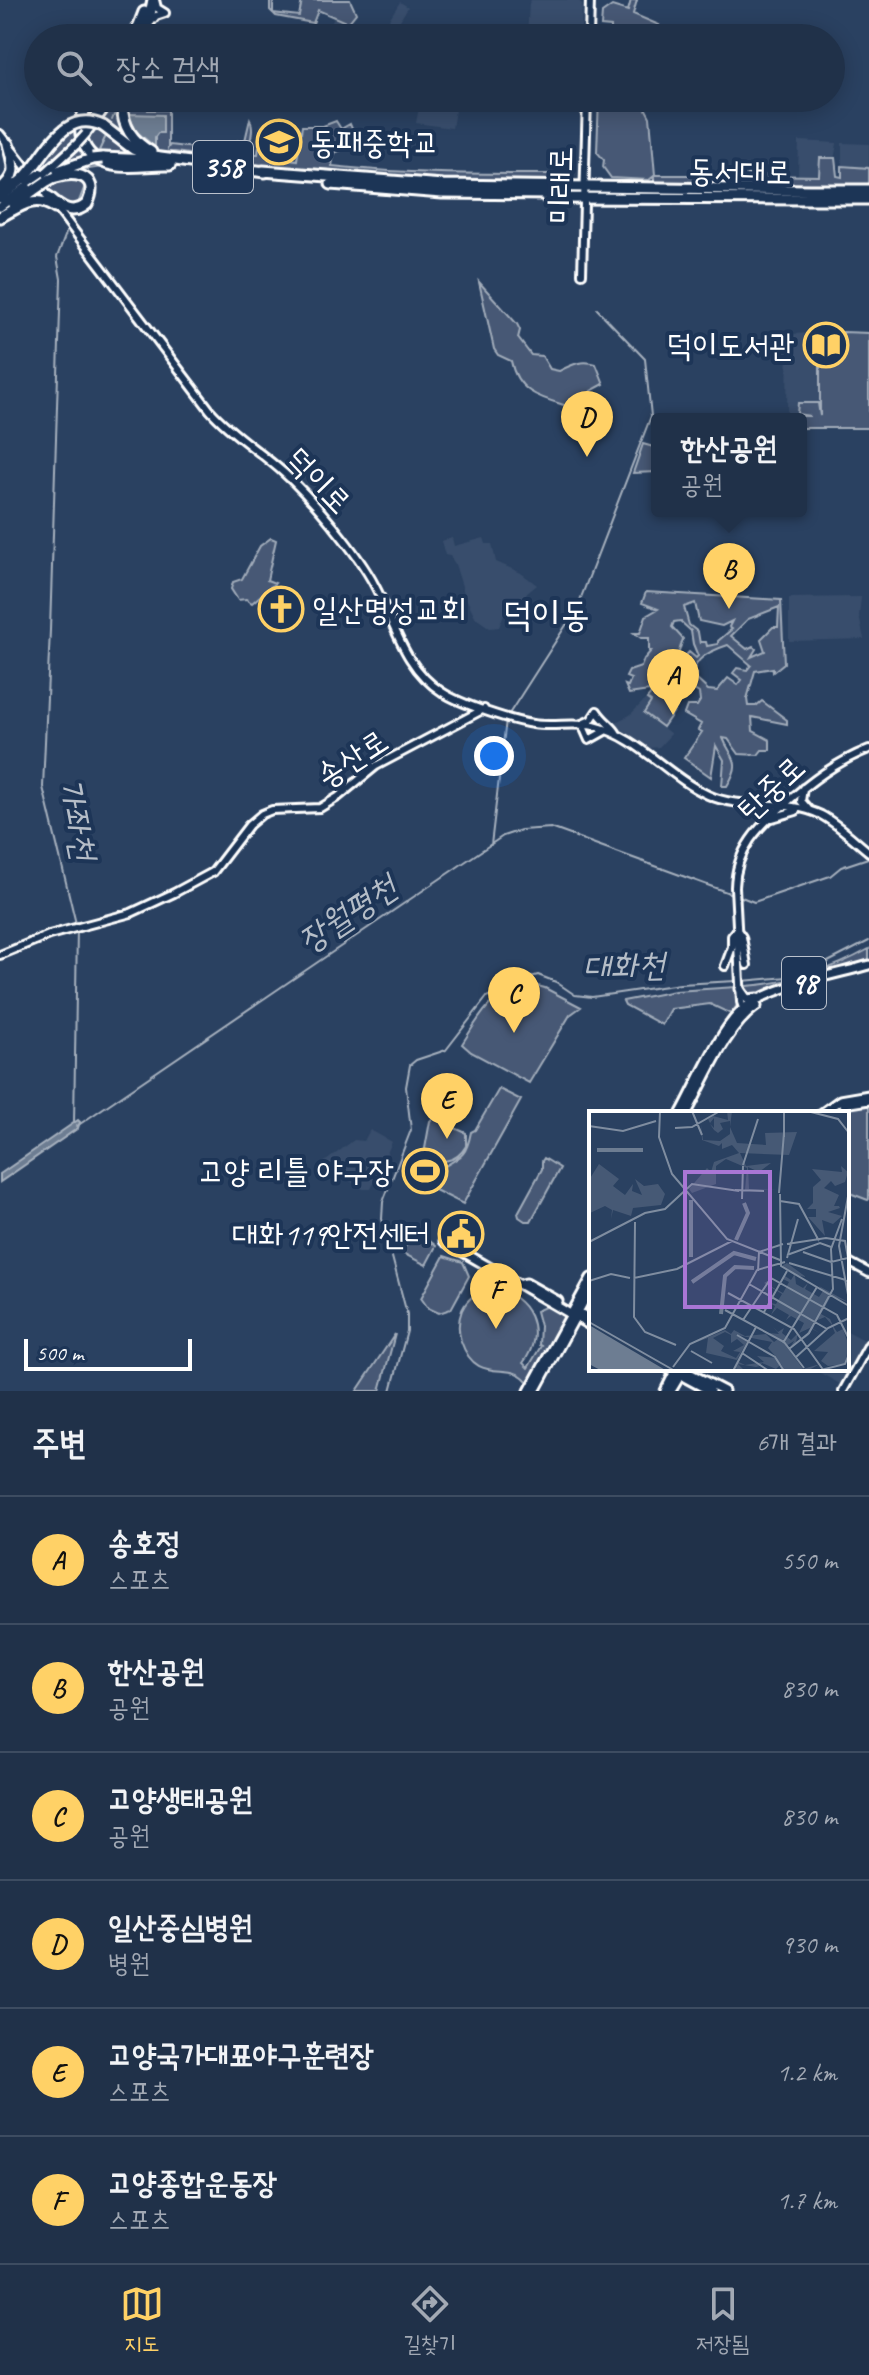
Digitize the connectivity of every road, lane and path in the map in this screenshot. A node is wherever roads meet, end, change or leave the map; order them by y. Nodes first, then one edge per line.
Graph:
1 (151, 0) edge
2 (590, 0) edge
3 (144, 12) joint
4 (142, 24) edge
5 (144, 24) edge
6 (589, 24) edge
7 (83, 112) edge
8 (101, 112) edge
9 (124, 112) edge
10 (587, 112) edge
11 (0, 134) edge
12 (8, 144) junction
13 (189, 163) junction
14 (213, 170) junction
15 (44, 177) junction
16 (29, 184) junction
17 (584, 185) junction
18 (0, 189) edge
19 (869, 190) edge
20 (554, 192) junction
21 (610, 193) junction
22 (810, 195) junction
23 (49, 197) junction
24 (584, 198) junction
25 (0, 199) edge
26 (869, 199) edge
27 (0, 211) edge
28 (61, 213) junction
29 (582, 274) dead end
30 (484, 709) junction
31 (582, 724) junction
32 (607, 730) junction
33 (617, 734) junction
34 (869, 749) edge
35 (803, 788) junction
36 (790, 799) junction
37 (752, 804) junction
38 (762, 805) junction
39 (781, 807) junction
40 (808, 811) junction
41 (762, 823) junction
42 (869, 852) edge
43 (737, 930) junction
44 (0, 955) edge
45 (725, 966) dead end
46 (869, 967) edge
47 (740, 987) junction
48 (767, 995) junction
49 (744, 1012) junction
50 (869, 1098) edge
51 (685, 1111) edge
52 (825, 1111) edge
53 (832, 1111) edge
54 (444, 1241) dead end
55 (849, 1262) edge
56 (869, 1273) edge
57 (589, 1283) edge
58 (522, 1284) junction
59 (589, 1290) edge
60 (582, 1299) junction
61 (551, 1303) junction
62 (562, 1304) junction
63 (574, 1313) junction
64 (589, 1320) edge
65 (589, 1320) edge
66 (589, 1321) edge
67 (567, 1327) junction
68 (869, 1344) edge
69 (678, 1371) edge
70 (680, 1371) edge
71 (681, 1371) edge
72 (532, 1391) edge
73 (668, 1391) edge
74 (710, 1391) edge
75 (724, 1391) edge
76 (843, 1391) edge

1 - 3 main road
1 - 5 highway
2 - 6 main road
3 - 4 highway
7 - 14 highway
8 - 15 main road, bridge
9 - 13 highway
10 - 17 main road, 미래로
11 - 12 main road, 덕이로
12 - 18 highway
12 - 23 main road, 덕이로
13 - 16 highway, 358, bridge
13 - 20 highway, 358
14 - 15 highway, 358
14 - 20 highway, 358
15 - 16 highway, 358, bridge
15 - 23 highway
16 - 25 highway, 358
16 - 27 highway, 358
17 - 20 highway
17 - 21 highway
17 - 24 main road, 미래로
19 - 22 highway, 동서대로
20 - 24 highway
21 - 22 highway
21 - 24 highway
22 - 26 highway, 동서대로
23 - 28 main road, 덕이로
24 - 29 main road, 미래로
27 - 28 highway
28 - 30 main road, 덕이로
30 - 31 main road, 덕이로
30 - 44 main road, 송산로
31 - 32 main road, 덕이로
31 - 32 main road
31 - 33 main road
32 - 33 main road, 덕이로
33 - 37 main road, 덕이로
34 - 35 main road, 탄중로
35 - 36 main road, 탄중로
35 - 40 main road
36 - 38 main road
36 - 39 main road, 탄중로
37 - 38 main road, 덕이로
37 - 41 main road
38 - 39 main road, 덕이로
39 - 40 main road, 덕이로
39 - 41 main road, 탄중로
40 - 41 main road
40 - 42 main road, 덕이로
41 - 43 main road, 탄중로
43 - 45 main road
43 - 47 main road
46 - 48 main road, 98
46 - 49 main road, 98
47 - 48 main road
47 - 49 main road
48 - 49 main road, 98
49 - 51 main road, 98
50 - 52 main road
50 - 53 main road
54 - 58 main road
55 - 56 main road
57 - 60 main road
58 - 61 main road
58 - 62 main road
59 - 60 main road
60 - 62 main road
60 - 63 main road
60 - 64 main road
61 - 63 main road
61 - 67 main road
62 - 63 main road
63 - 65 main road
63 - 67 main road
66 - 67 main road
67 - 72 main road
68 - 76 main road
69 - 73 main road
70 - 74 main road
71 - 75 main road

